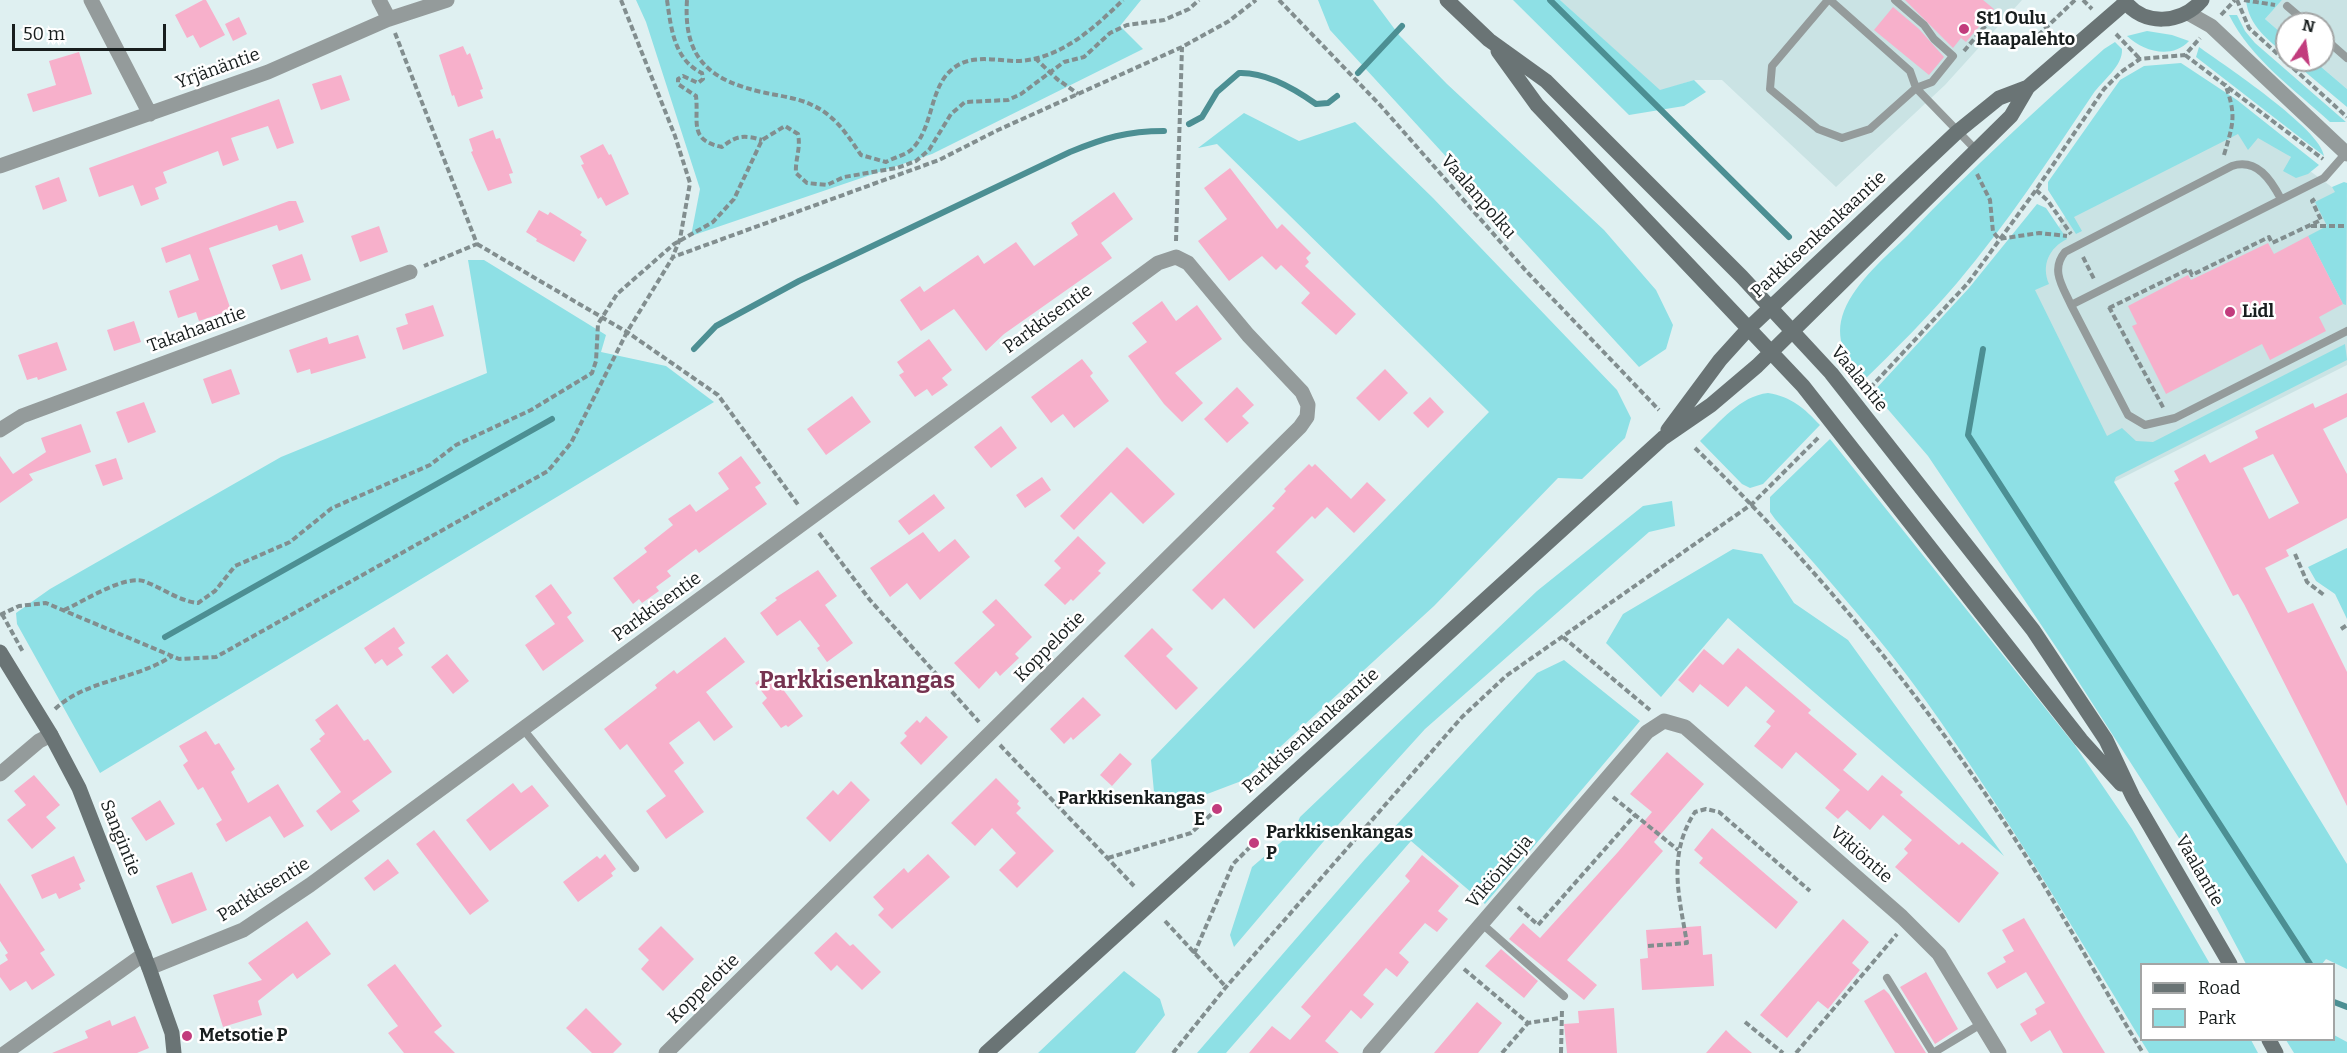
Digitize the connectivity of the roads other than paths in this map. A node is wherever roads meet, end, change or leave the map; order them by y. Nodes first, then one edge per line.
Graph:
1 (92, 0) edge
2 (379, 0) edge
3 (447, 0) edge
4 (1448, 0) edge
5 (1829, 0) edge
6 (1895, 0) edge
7 (2202, 0) edge
8 (2124, 1) edge
9 (2287, 6) road end
10 (2294, 12) edge
11 (2188, 13) junction
12 (389, 20) junction
13 (1490, 40) junction
14 (2335, 48) edge
15 (2347, 58) edge
16 (2028, 87) junction
17 (1916, 88) junction
18 (150, 114) junction
19 (1956, 132) junction
20 (2347, 153) edge
21 (1971, 154) junction
22 (0, 166) edge
23 (2281, 199) junction
24 (1176, 257) joint
25 (410, 272) road end
26 (2072, 305) junction
27 (1771, 307) junction
28 (1749, 328) junction
29 (1794, 331) junction
30 (2347, 331) edge
31 (1772, 353) junction
32 (0, 430) edge
33 (1663, 438) junction
34 (0, 651) edge
35 (1664, 721) joint
36 (523, 729) junction
37 (51, 735) junction
38 (0, 774) edge
39 (2133, 797) junction
40 (635, 868) dead end
41 (1481, 923) junction
42 (147, 961) junction
43 (2229, 963) edge
44 (1887, 978) dead end
45 (1564, 996) dead end
46 (1981, 1024) junction
47 (5, 1053) edge
48 (174, 1053) edge
49 (666, 1053) edge
50 (986, 1053) edge
51 (1370, 1053) edge
52 (1999, 1053) edge

1 - 18 street
2 - 12 street
3 - 12 street, Yrjänäntie
4 - 13 street, Vaalantie
5 - 17 lane
5 - 17 lane
6 - 17 lane
7 - 11 street
8 - 11 street
8 - 16 street, Parkkisenkankaantie
9 - 10 lane
11 - 20 street
12 - 18 street, Yrjänäntie
13 - 27 street, Vaalantie
13 - 28 street, Vaalantie
14 - 15 lane
16 - 19 street, Parkkisenkankaantie
16 - 21 street, Parkkisenkankaantie
17 - 19 lane
18 - 22 street, Yrjänäntie
19 - 21 lane
19 - 27 street, Parkkisenkankaantie
20 - 23 lane
21 - 29 street, Parkkisenkankaantie
23 - 26 lane
23 - 26 lane
24 - 36 street, Parkkisentie
24 - 49 street, Koppelotie
25 - 32 street, Takahaantie
26 - 30 lane
27 - 28 street, Parkkisenkankaantie
27 - 29 street, Vaalantie
28 - 31 street, Vaalantie
28 - 33 street, Parkkisenkankaantie
29 - 31 street, Parkkisenkankaantie
29 - 39 street, Vaalantie
31 - 33 street, Parkkisenkankaantie
31 - 39 street, Vaalantie
33 - 50 street, Parkkisenkankaantie
34 - 37 street, Sangintie
35 - 41 street, Vikiönkuja
35 - 46 street, Vikiöntie
36 - 40 lane
36 - 42 street, Parkkisentie
37 - 38 street
37 - 42 street, Sangintie
39 - 43 street, Vaalantie
41 - 45 lane
41 - 51 street, Vikiönkuja
42 - 47 street, Parkkisentie
42 - 48 street, Sangintie
44 - 46 lane
46 - 52 street, Vikiöntie

